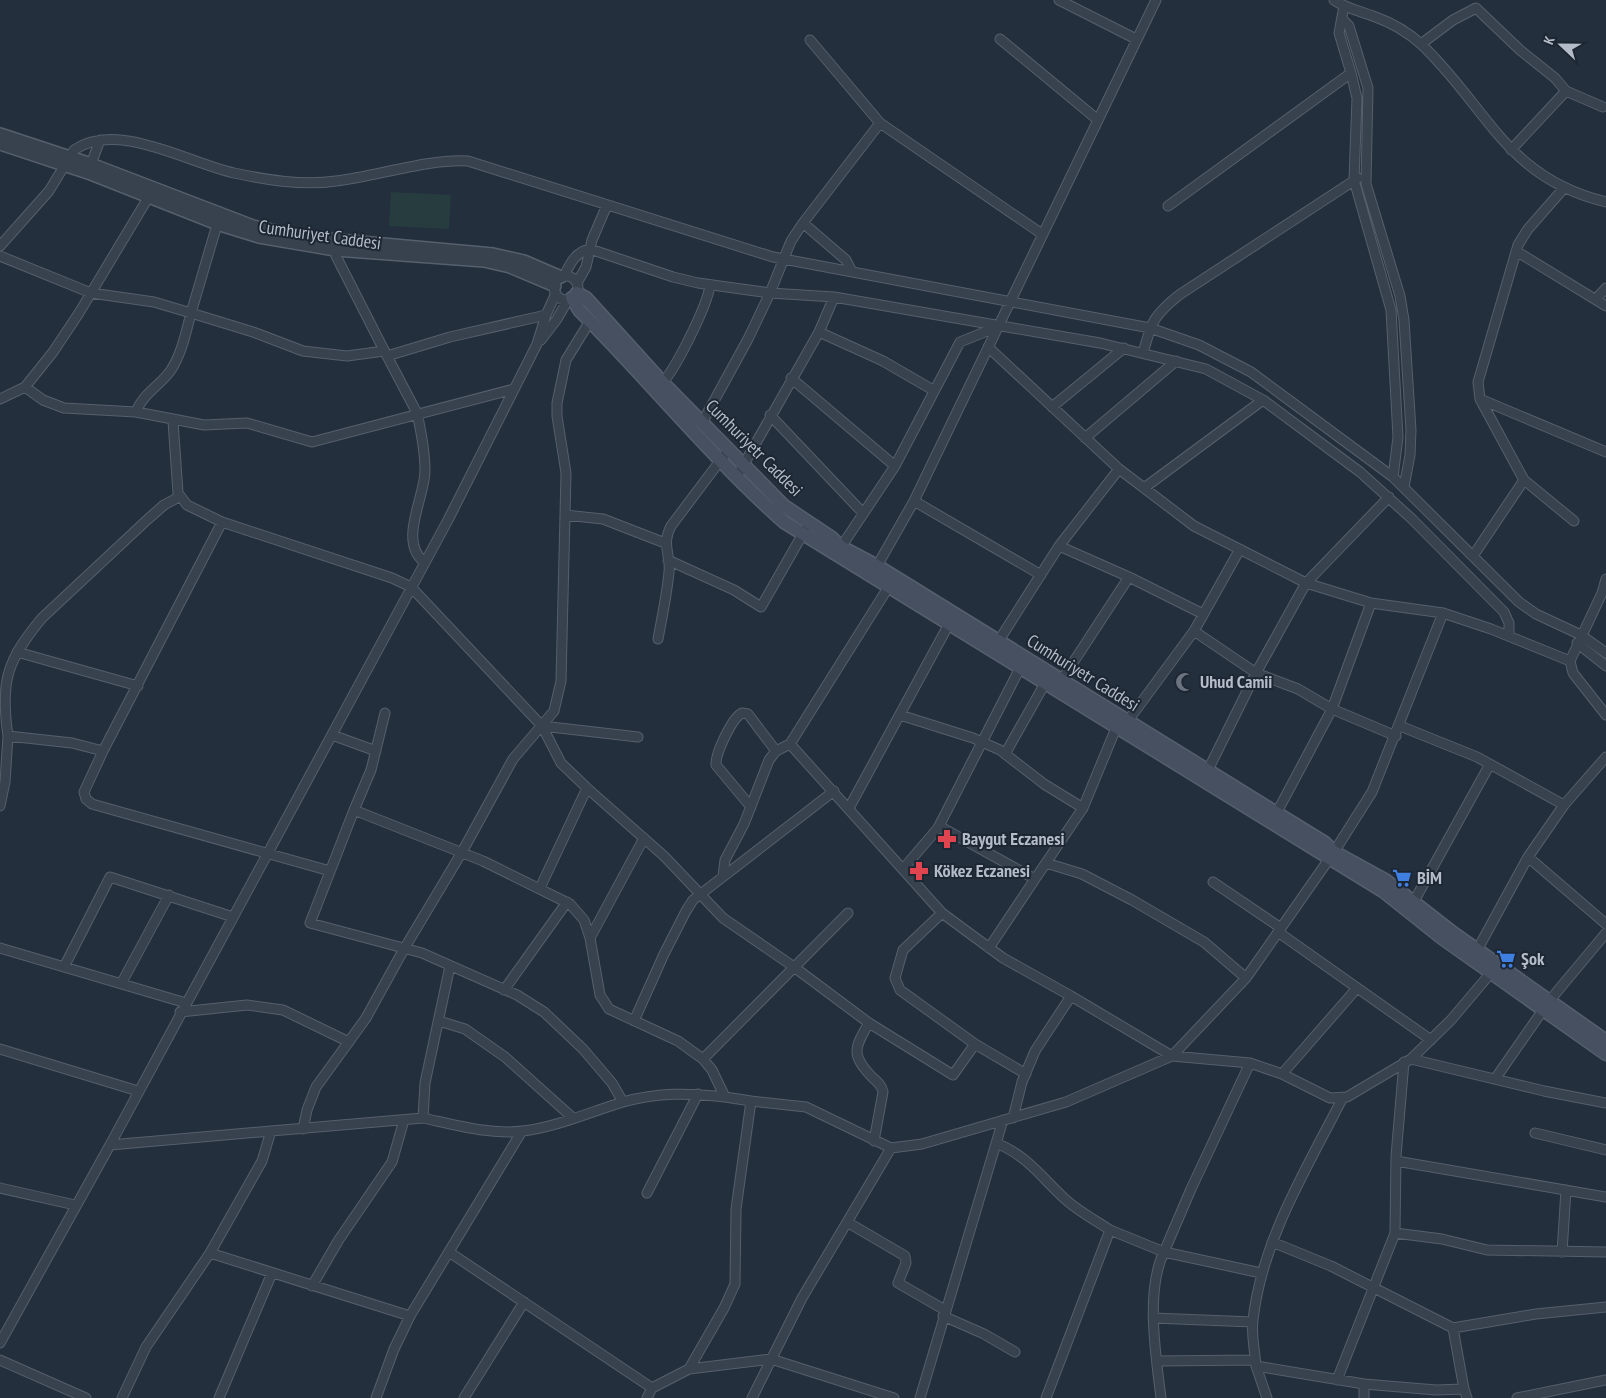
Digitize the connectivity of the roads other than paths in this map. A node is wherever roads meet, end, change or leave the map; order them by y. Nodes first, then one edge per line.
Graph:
1 (1059, 0) edge
2 (1334, 0) edge
3 (1153, 1) edge
4 (1344, 6) junction
5 (1342, 19) junction
6 (1000, 39) dead end
7 (1136, 39) junction
8 (810, 40) dead end
9 (1421, 44) junction
10 (1352, 73) junction
11 (1566, 91) junction
12 (1603, 107) dead end
13 (1098, 120) junction
14 (880, 123) junction
15 (0, 134) edge
16 (100, 140) junction
17 (0, 144) edge
18 (1511, 150) junction
19 (67, 161) junction
20 (91, 164) junction
21 (1365, 176) junction
22 (1354, 180) junction
23 (1564, 188) junction
24 (151, 192) junction
25 (1606, 202) edge
26 (607, 205) junction
27 (1168, 206) dead end
28 (218, 220) junction
29 (803, 223) junction
30 (1042, 234) junction
31 (335, 244) junction
32 (0, 246) edge
33 (590, 249) junction
34 (1516, 251) junction
35 (0, 256) edge
36 (783, 259) junction
37 (852, 272) junction
38 (559, 283) junction
39 (710, 285) junction
40 (1606, 288) edge
41 (91, 293) junction
42 (770, 293) junction
43 (573, 294) junction
44 (834, 297) junction
45 (1596, 299) junction
46 (1011, 300) junction
47 (1606, 306) edge
48 (191, 313) junction
49 (546, 315) junction
50 (590, 321) junction
51 (997, 327) junction
52 (1150, 328) junction
53 (819, 332) junction
54 (538, 344) junction
55 (988, 347) junction
56 (1124, 348) junction
57 (385, 353) junction
58 (1143, 353) junction
59 (1176, 361) junction
60 (791, 378) junction
61 (25, 387) junction
62 (659, 387) junction
63 (514, 389) junction
64 (933, 390) junction
65 (0, 399) edge
66 (1480, 399) junction
67 (1263, 400) junction
68 (1052, 407) junction
69 (136, 412) junction
70 (417, 414) junction
71 (770, 415) junction
72 (173, 421) junction
73 (703, 421) junction
74 (1086, 438) junction
75 (729, 449) junction
76 (1606, 452) edge
77 (720, 461) junction
78 (743, 465) junction
79 (895, 466) junction
80 (1119, 469) junction
81 (1393, 477) junction
82 (736, 478) junction
83 (1524, 480) junction
84 (1144, 488) junction
85 (1404, 488) junction
86 (179, 497) junction
87 (1389, 497) junction
88 (914, 501) junction
89 (863, 513) junction
90 (565, 515) junction
91 (1574, 521) dead end
92 (222, 522) junction
93 (806, 528) junction
94 (664, 543) junction
95 (1059, 546) junction
96 (841, 547) junction
97 (1240, 549) junction
98 (1474, 556) junction
99 (668, 560) junction
100 (424, 562) junction
101 (877, 566) junction
102 (1041, 574) junction
103 (1129, 577) junction
104 (1606, 579) edge
105 (891, 582) junction
106 (1306, 583) junction
107 (411, 587) junction
108 (1604, 594) edge
109 (1371, 603) junction
110 (1443, 613) junction
111 (1203, 614) junction
112 (949, 624) junction
113 (1194, 631) junction
114 (1509, 636) junction
115 (658, 639) dead end
116 (1579, 639) junction
117 (996, 646) junction
118 (17, 652) junction
119 (1606, 653) edge
120 (1570, 661) junction
121 (1606, 666) edge
122 (1020, 668) junction
123 (1256, 673) junction
124 (1052, 680) junction
125 (138, 686) junction
126 (1332, 709) junction
127 (385, 713) dead end
128 (900, 715) junction
129 (1606, 716) edge
130 (1121, 725) junction
131 (542, 726) junction
132 (1400, 726) junction
133 (332, 735) junction
134 (8, 736) junction
135 (1396, 736) junction
136 (638, 737) dead end
137 (984, 743) junction
138 (790, 744) junction
139 (103, 751) junction
140 (376, 751) junction
141 (776, 751) junction
142 (1006, 754) junction
143 (1606, 757) edge
144 (1490, 764) junction
145 (1208, 770) junction
146 (587, 788) junction
147 (834, 791) junction
148 (0, 806) edge
149 (1564, 806) junction
150 (751, 807) junction
151 (850, 808) junction
152 (1083, 808) junction
153 (354, 810) junction
154 (1276, 814) junction
155 (939, 826) junction
156 (644, 838) junction
157 (462, 852) junction
158 (269, 853) junction
159 (1332, 855) junction
160 (1528, 857) junction
161 (1046, 863) junction
162 (903, 869) junction
163 (330, 871) junction
164 (723, 876) junction
165 (1036, 879) junction
166 (1213, 882) dead end
167 (540, 888) junction
168 (169, 895) junction
169 (699, 895) junction
170 (567, 902) junction
171 (1414, 903) junction
172 (848, 913) dead end
173 (942, 913) junction
174 (233, 917) junction
175 (1606, 924) edge
176 (1279, 930) junction
177 (1606, 933) edge
178 (590, 938) junction
179 (0, 948) edge
180 (404, 948) junction
181 (989, 948) junction
182 (1474, 955) junction
183 (450, 966) junction
184 (64, 967) junction
185 (794, 967) junction
186 (1495, 969) junction
187 (1246, 978) junction
188 (121, 984) junction
189 (1357, 988) junction
190 (504, 990) junction
191 (1071, 996) junction
192 (186, 1003) junction
193 (1547, 1005) junction
194 (180, 1012) junction
195 (439, 1021) junction
196 (634, 1021) junction
197 (869, 1023) junction
198 (1431, 1040) junction
199 (1606, 1041) edge
200 (349, 1042) junction
201 (975, 1044) junction
202 (0, 1049) edge
203 (1606, 1054) edge
204 (1172, 1056) junction
205 (703, 1059) junction
206 (1408, 1060) junction
207 (1250, 1063) junction
208 (1026, 1074) junction
209 (1282, 1074) junction
210 (1495, 1079) junction
211 (138, 1091) junction
212 (698, 1094) junction
213 (725, 1097) junction
214 (1342, 1099) junction
215 (751, 1101) junction
216 (623, 1102) junction
217 (1606, 1103) edge
218 (423, 1118) junction
219 (573, 1118) junction
220 (1013, 1118) junction
221 (404, 1120) junction
222 (1003, 1120) junction
223 (303, 1129) junction
224 (271, 1131) junction
225 (522, 1131) junction
226 (1535, 1133) dead end
227 (874, 1141) junction
228 (996, 1143) junction
229 (110, 1144) junction
230 (891, 1148) junction
231 (1606, 1150) edge
232 (1396, 1161) junction
233 (0, 1188) edge
234 (1566, 1190) junction
235 (647, 1193) dead end
236 (1606, 1197) edge
237 (75, 1205) junction
238 (847, 1222) junction
239 (1110, 1230) junction
240 (1395, 1233) junction
241 (1272, 1242) junction
242 (449, 1252) junction
243 (1164, 1252) junction
244 (1562, 1252) junction
245 (1606, 1252) edge
246 (210, 1253) junction
247 (272, 1273) junction
248 (1260, 1274) junction
249 (312, 1286) junction
250 (1373, 1287) junction
251 (524, 1302) junction
252 (1606, 1307) edge
253 (944, 1313) junction
254 (410, 1316) junction
255 (1153, 1318) junction
256 (1252, 1322) junction
257 (1453, 1328) junction
258 (0, 1343) edge
259 (1015, 1352) dead end
260 (771, 1359) junction
261 (0, 1360) edge
262 (1157, 1362) junction
263 (1256, 1363) junction
264 (689, 1369) junction
265 (1337, 1380) junction
266 (1606, 1380) edge
267 (1364, 1384) junction
268 (652, 1388) junction
269 (1466, 1394) edge
270 (86, 1398) edge
271 (122, 1398) edge
272 (219, 1398) edge
273 (376, 1398) edge
274 (464, 1398) edge
275 (647, 1398) edge
276 (752, 1398) edge
277 (894, 1398) edge
278 (920, 1398) edge
279 (1046, 1398) edge
280 (1161, 1398) edge
281 (1267, 1398) edge
282 (1364, 1398) edge
283 (1517, 1398) edge

1 - 7 street
2 - 4 street
3 - 7 street
4 - 5 street
4 - 9 street
5 - 10 street
5 - 21 street
6 - 13 street
7 - 13 street
8 - 14 street
9 - 11 street
9 - 18 street
10 - 22 street
10 - 27 street
11 - 12 street
11 - 18 street
13 - 30 street
14 - 29 street
14 - 30 street
15 - 19 street, Cumhuriyet Caddesi
16 - 19 street
16 - 20 street
16 - 26 street
17 - 19 street, Cumhuriyet Caddesi
18 - 23 street
19 - 20 street, Cumhuriyet Caddesi
19 - 24 street, Cumhuriyet Caddesi
19 - 32 street
20 - 24 street, Cumhuriyet Caddesi
21 - 22 street
21 - 85 street
22 - 52 street
22 - 81 street
23 - 25 street
23 - 34 street
24 - 28 street, Cumhuriyet Caddesi
24 - 41 street
26 - 33 street
26 - 36 street
28 - 31 street, Cumhuriyet Caddesi
28 - 48 street
29 - 36 street
29 - 37 street
30 - 46 street
31 - 38 street, Cumhuriyet Caddesi
31 - 57 street
33 - 38 street
33 - 39 street
33 - 43 street
34 - 45 street
34 - 66 street
35 - 41 street
36 - 37 street
36 - 42 street
37 - 46 street
38 - 43 street
38 - 43 street
38 - 49 street
39 - 42 street
39 - 62 street
40 - 45 street
41 - 48 street
41 - 61 street
42 - 44 street
42 - 73 street
43 - 50 main road
43 - 54 street
43 - 62 main road, Cumhuriyetr Caddesi
44 - 51 street
44 - 53 street
45 - 47 street
46 - 51 street
46 - 52 street
48 - 57 street
48 - 69 street
49 - 54 street
49 - 57 street
50 - 62 main road
50 - 90 street
51 - 55 street
51 - 56 street
51 - 64 street
52 - 58 street
52 - 81 street
53 - 60 street
53 - 64 street
54 - 63 street
55 - 68 street
55 - 88 street
56 - 58 street
56 - 68 street
57 - 70 street
58 - 59 street
59 - 67 street
59 - 74 street
60 - 71 street
60 - 79 street
61 - 65 street
61 - 69 street
62 - 73 main road, Cumhuriyetr Caddesi
62 - 77 main road
63 - 70 street
63 - 100 street
64 - 79 street
66 - 76 street
66 - 83 street
67 - 84 street
67 - 87 street
68 - 74 street
69 - 72 street
70 - 72 street
70 - 100 street
71 - 78 street
71 - 89 street
72 - 86 street
73 - 75 main road, Cumhuriyetr Caddesi
74 - 80 street
75 - 77 street
75 - 78 main road, Cumhuriyetr Caddesi
77 - 82 main road
77 - 94 street
78 - 82 street
78 - 93 main road, Cumhuriyetr Caddesi
79 - 89 street
80 - 84 street
80 - 95 street
81 - 85 street
82 - 93 main road
83 - 91 street
83 - 98 street
84 - 97 street
85 - 98 street
86 - 92 street
86 - 118 street
87 - 106 street
87 - 114 street
88 - 101 street
88 - 102 street
89 - 96 street
90 - 94 street
90 - 131 street
92 - 107 street
92 - 125 street
93 - 96 main road, Cumhuriyetr Caddesi
93 - 99 street
93 - 105 main road
94 - 99 street
95 - 102 street
95 - 103 street
96 - 101 main road, Cumhuriyetr Caddesi
97 - 106 street
97 - 111 street
98 - 116 street
99 - 115 street
100 - 107 street
101 - 105 main road, Cumhuriyetr Caddesi
102 - 117 street
103 - 111 street
103 - 124 street
104 - 108 street
105 - 112 main road
105 - 117 main road, Cumhuriyetr Caddesi
105 - 138 street
106 - 109 street
106 - 123 street
107 - 131 street
107 - 133 street
108 - 116 street
109 - 110 street
109 - 126 street
110 - 114 street
110 - 132 street
111 - 113 street
112 - 117 main road
112 - 128 street
113 - 123 street
113 - 130 street
114 - 120 street
116 - 119 street
116 - 120 street
116 - 121 street
117 - 122 main road
117 - 124 main road, Cumhuriyetr Caddesi
118 - 125 street
118 - 134 street
120 - 129 street
122 - 124 main road
122 - 137 street
123 - 126 street
123 - 145 street
124 - 130 main road
124 - 142 street
125 - 139 street
126 - 135 street
126 - 154 street
127 - 140 street
128 - 137 street
128 - 151 street
130 - 145 main road, Cumhuriyetr Caddesi
130 - 152 street
130 - 159 main road
131 - 136 street
131 - 146 street
131 - 157 street
132 - 135 street
132 - 144 street
133 - 140 street
133 - 158 street
134 - 139 street
134 - 148 street
135 - 159 street
137 - 142 street
137 - 155 street
138 - 141 street
138 - 147 street
139 - 158 street
140 - 153 street
141 - 150 street
141 - 150 street
142 - 152 street
143 - 149 street
144 - 149 street
144 - 171 street
145 - 154 main road, Cumhuriyetr Caddesi
146 - 156 street
146 - 167 street
147 - 151 street
147 - 164 street
149 - 160 street
150 - 164 street
151 - 162 street
152 - 161 street
153 - 157 street
153 - 163 street
154 - 159 main road, Cumhuriyetr Caddesi
155 - 162 street
155 - 165 street
156 - 169 street
156 - 178 street
157 - 167 street
157 - 180 street
158 - 163 street
158 - 174 street
159 - 171 main road, Cumhuriyetr Caddesi
159 - 176 street
159 - 182 main road
160 - 175 street
160 - 182 street
161 - 165 street
161 - 187 street
162 - 173 street
163 - 180 street
164 - 169 street
165 - 181 street
166 - 176 street
167 - 170 street
168 - 174 street
168 - 184 street
168 - 188 street
169 - 185 street
169 - 196 street
170 - 178 street
170 - 190 street
171 - 182 main road, Cumhuriyetr Caddesi
172 - 185 street
173 - 181 street
173 - 201 street
174 - 192 street
176 - 187 street
176 - 189 street
177 - 193 street
178 - 196 street
179 - 184 street
180 - 183 street
180 - 200 street
181 - 191 street
182 - 186 main road
183 - 190 street
183 - 195 street
184 - 188 street
185 - 197 street
185 - 205 street
186 - 193 main road
186 - 198 street
187 - 204 street
188 - 192 street
189 - 198 street
189 - 209 street
190 - 216 street
191 - 204 street
191 - 208 street
192 - 194 street
193 - 199 main road
193 - 203 main road
193 - 210 street
194 - 200 street
194 - 211 street
195 - 218 street
195 - 219 street
196 - 205 street
197 - 201 street
197 - 227 street
198 - 206 street
200 - 223 street
201 - 208 street
202 - 211 street
204 - 207 street
204 - 220 street
205 - 213 street
206 - 210 street
206 - 214 street
206 - 232 street
207 - 209 street
207 - 243 street
208 - 220 street
209 - 214 street
210 - 217 street
211 - 229 street
212 - 213 street
212 - 216 street
212 - 235 street
213 - 215 street
214 - 241 street
215 - 227 street
215 - 264 street
216 - 219 street
218 - 221 street
218 - 225 street
219 - 225 street
220 - 222 street
221 - 223 street
221 - 249 street
222 - 228 street
222 - 230 street
223 - 224 street
224 - 229 street
224 - 246 street
225 - 242 street
226 - 231 street
227 - 230 street
228 - 239 street
228 - 253 street
229 - 237 street
230 - 238 street
232 - 234 street
232 - 240 street
233 - 237 street
234 - 236 street
234 - 244 street
237 - 258 street
238 - 253 street
238 - 260 street
239 - 243 street
239 - 279 street
240 - 244 street
240 - 250 street
241 - 248 street
241 - 250 street
242 - 251 street
242 - 254 street
243 - 248 street
243 - 255 street
244 - 245 street
246 - 247 street
246 - 271 street
247 - 249 street
247 - 272 street
248 - 256 street
249 - 254 street
250 - 257 street
250 - 265 street
251 - 268 street
251 - 274 street
252 - 257 street
253 - 259 street
253 - 278 street
254 - 273 street
255 - 256 street
255 - 262 street
256 - 263 street
257 - 269 street
260 - 264 street
260 - 276 street
260 - 277 street
261 - 270 street
262 - 263 street
262 - 280 street
263 - 265 street
263 - 281 street
264 - 268 street
265 - 267 street
266 - 283 street
267 - 269 street
267 - 282 street
268 - 275 street

